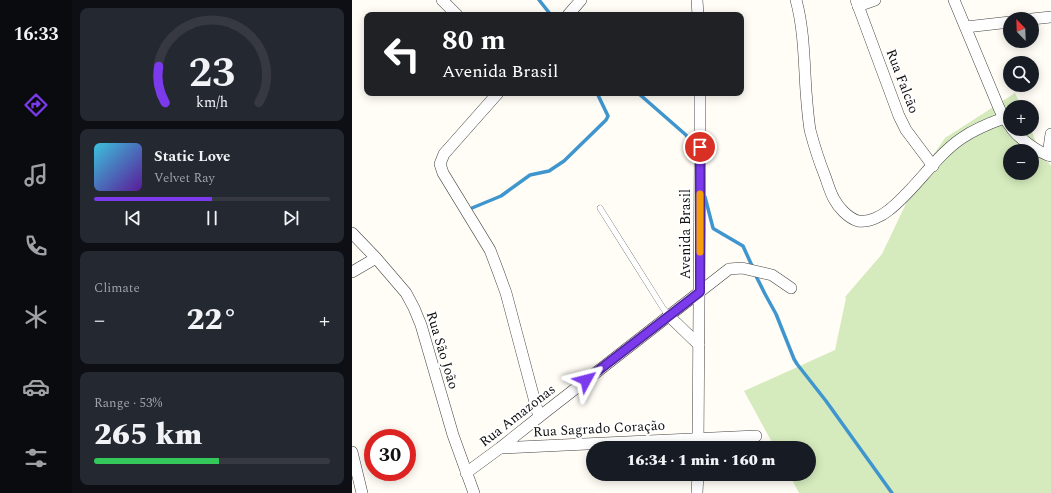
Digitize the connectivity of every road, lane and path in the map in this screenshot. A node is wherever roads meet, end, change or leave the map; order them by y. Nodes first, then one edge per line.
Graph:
1 (442, 0) edge
2 (581, 0) edge
3 (697, 0) edge
4 (796, 0) edge
5 (875, 0) edge
6 (954, 0) edge
7 (857, 3) edge
8 (454, 12) edge
9 (571, 12) edge
10 (698, 12) edge
11 (1051, 17) edge
12 (1039, 18) edge
13 (1003, 23) edge
14 (966, 27) junction
15 (495, 96) edge
16 (700, 96) edge
17 (1003, 114) edge
18 (1003, 123) edge
19 (1051, 134) edge
20 (1020, 136) edge
21 (1050, 156) edge
22 (933, 166) junction
23 (600, 208) dead end
24 (352, 233) edge
25 (376, 258) junction
26 (352, 272) edge
27 (791, 288) dead end
28 (700, 292) junction
29 (669, 316) junction
30 (699, 345) junction
31 (539, 417) junction
32 (756, 436) dead end
33 (699, 441) edge
34 (715, 441) edge
35 (586, 446) edge
36 (500, 448) junction
37 (352, 452) edge
38 (466, 473) junction
39 (698, 481) edge
40 (362, 493) edge
41 (474, 493) edge
42 (697, 493) edge

1 - 8 street
2 - 9 street
3 - 10 street
4 - 22 street
5 - 7 street
6 - 14 street
7 - 22 street, Rua Falcão
11 - 12 street
13 - 14 street
14 - 17 street
15 - 31 street
16 - 28 street, Avenida Brasil
18 - 22 street
19 - 21 street
20 - 21 street
23 - 29 lane
24 - 25 street, Rua São João
25 - 26 street
25 - 38 street, Rua São João
27 - 28 street, Rua Amazonas
28 - 29 street, Rua Amazonas
28 - 30 street, Avenida Brasil
29 - 30 street
29 - 31 street, Rua Amazonas
30 - 33 street, Avenida Brasil
31 - 36 street, Rua Amazonas
32 - 34 street, Rua Sagrado Coração
35 - 36 street, Rua Sagrado Coração
36 - 38 street, Rua Amazonas
37 - 40 street
38 - 41 street, Rua São João
39 - 42 street

